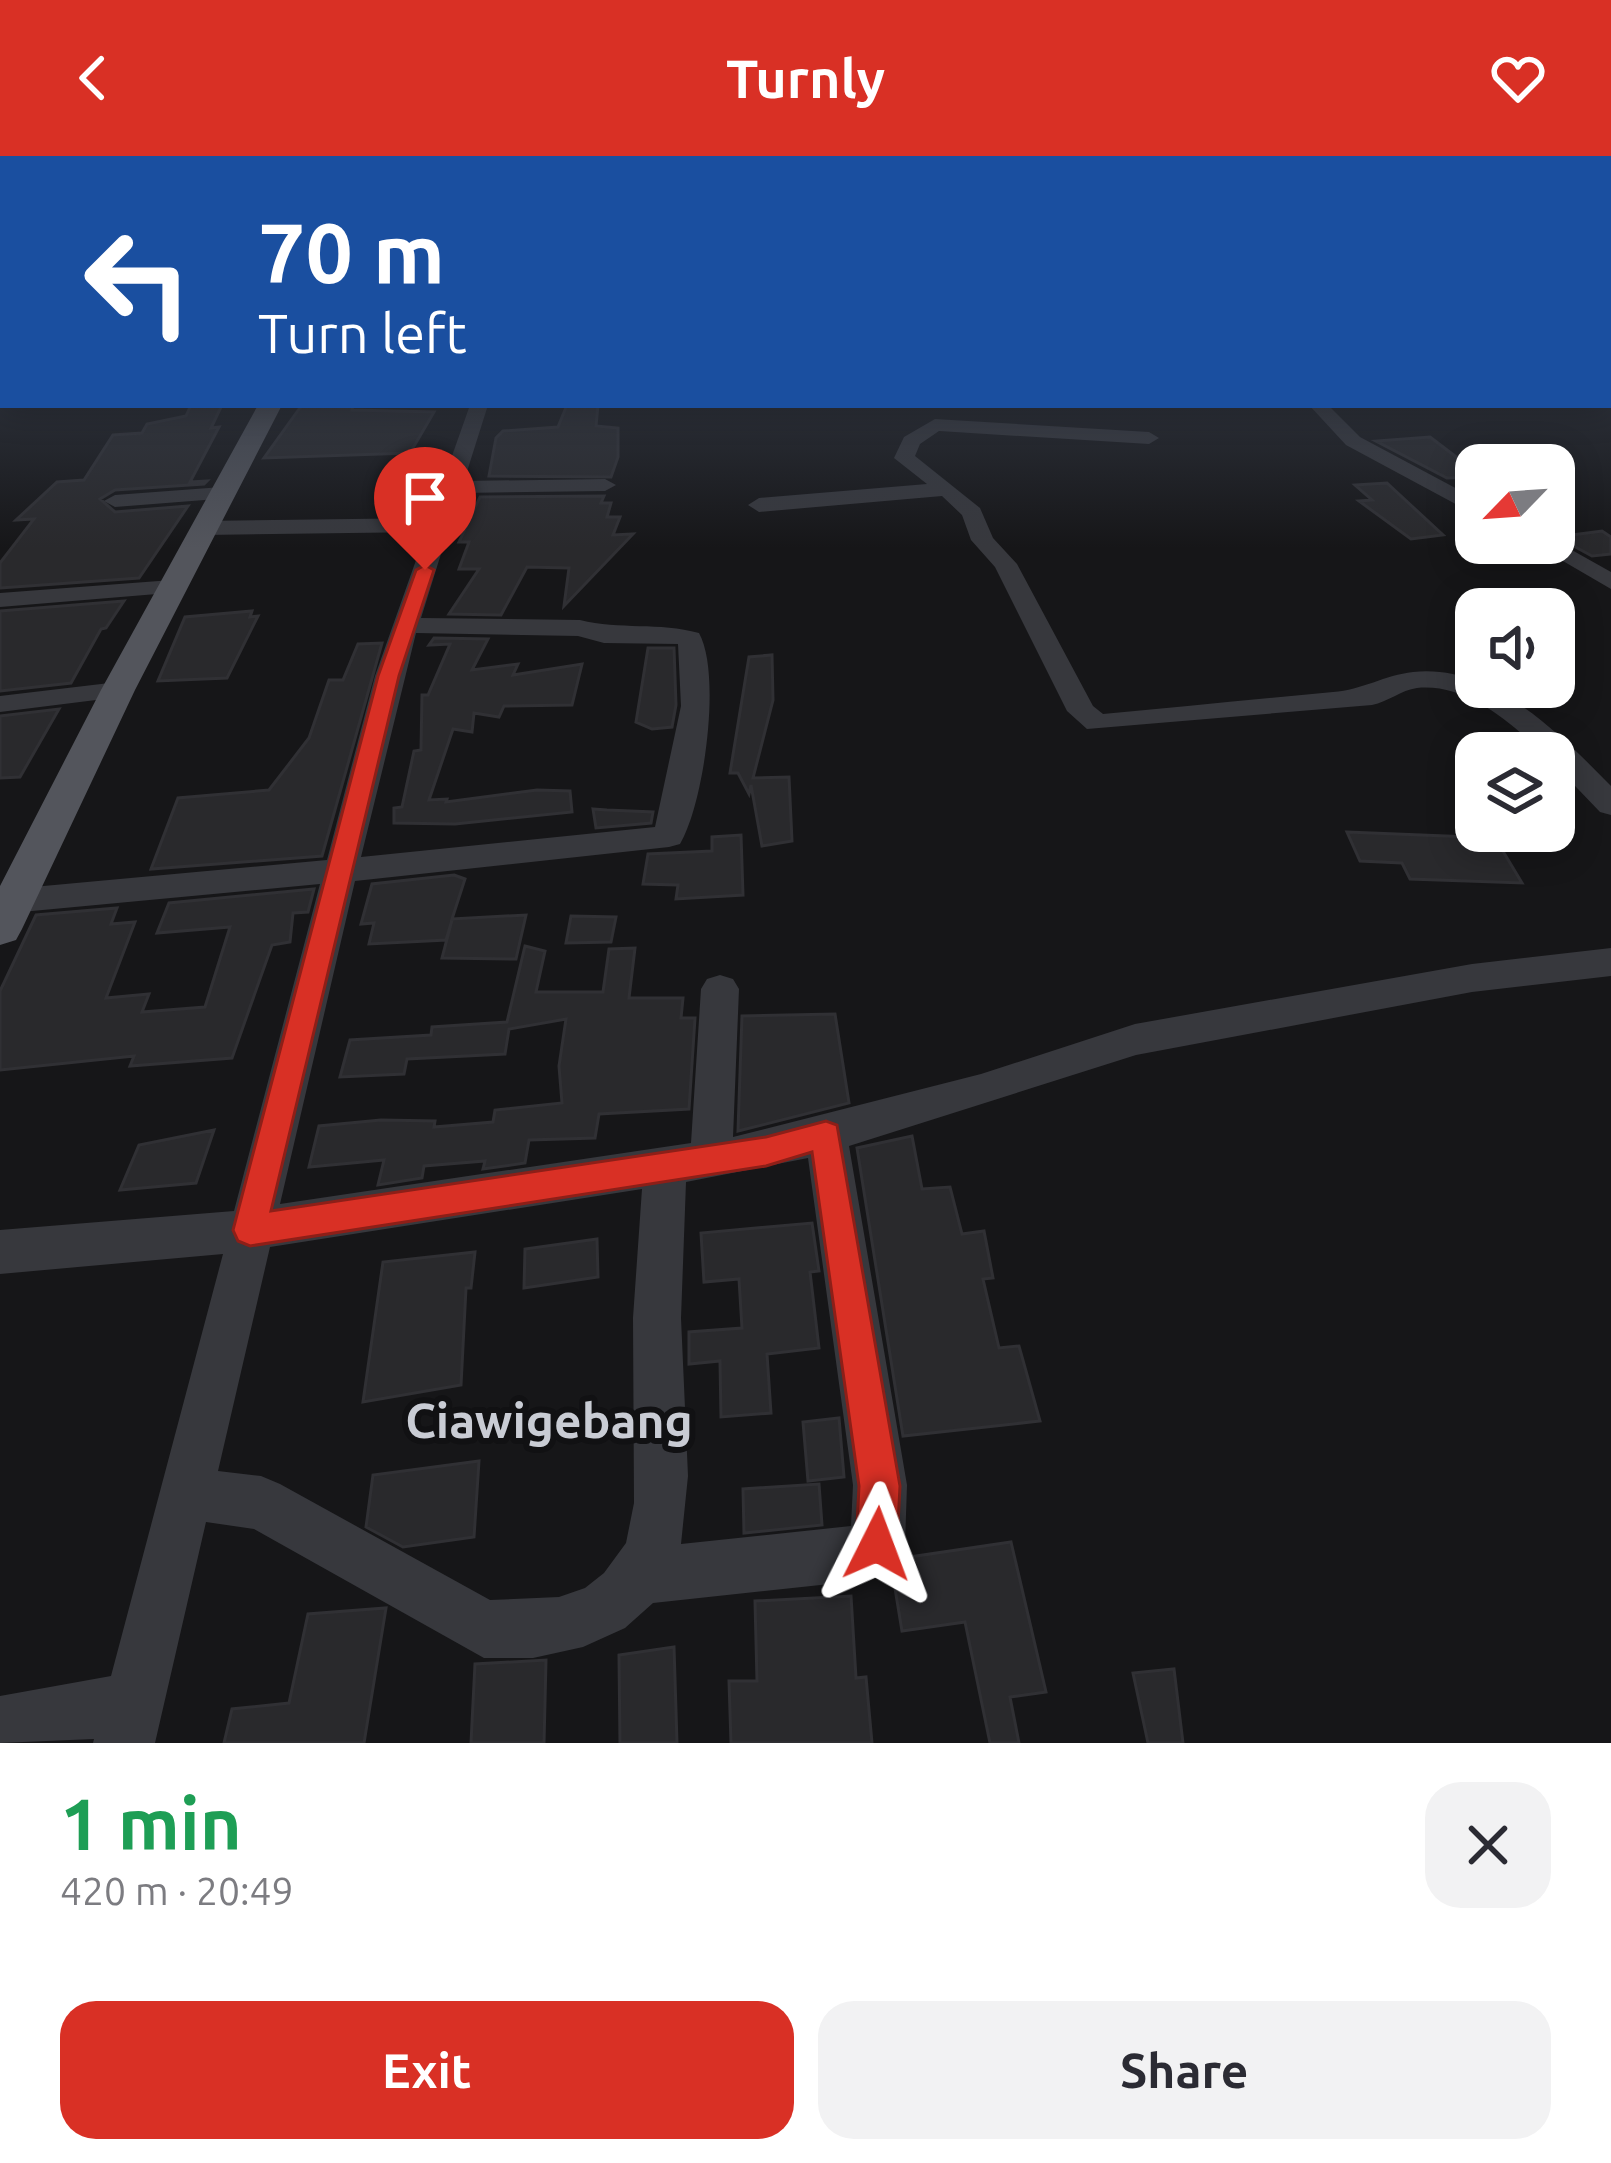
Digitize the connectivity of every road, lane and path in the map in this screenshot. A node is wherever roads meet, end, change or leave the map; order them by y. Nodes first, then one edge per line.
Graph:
1 (268, 408) edge
2 (477, 408) edge
3 (1028, 408) edge
4 (1321, 408) edge
5 (1026, 430) junction
6 (1149, 438) dead end
7 (605, 485) dead end
8 (454, 487) junction
9 (946, 488) junction
10 (222, 494) junction
11 (1455, 497) edge
12 (115, 501) dead end
13 (759, 506) dead end
14 (442, 524) junction
15 (204, 528) junction
16 (1575, 561) edge
17 (1611, 582) edge
18 (172, 587) junction
19 (0, 600) edge
20 (407, 625) junction
21 (118, 690) junction
22 (0, 704) edge
23 (1611, 806) edge
24 (342, 871) junction
25 (5, 910) edge
26 (1611, 962) edge
27 (720, 988) dead end
28 (826, 1135) junction
29 (688, 1163) junction
30 (250, 1230) junction
31 (0, 1252) edge
32 (185, 1493) junction
33 (639, 1576) junction
34 (129, 1723) edge
35 (0, 1726) edge

1 - 10 main road
2 - 8 street
3 - 5 street
4 - 11 street
5 - 6 street
5 - 9 street
7 - 8 street
8 - 14 street
9 - 13 street
9 - 23 street
10 - 12 street
10 - 15 main road
14 - 15 street
14 - 20 street
15 - 18 main road
16 - 17 street
18 - 19 street
18 - 21 main road
20 - 24 street
20 - 24 street
21 - 22 street
21 - 25 main road
24 - 25 street
24 - 30 street
26 - 28 street
27 - 29 street
28 - 29 street
28 - 33 street
29 - 30 street
29 - 33 street
30 - 31 street
30 - 32 street
32 - 33 street
32 - 34 street
34 - 35 street

